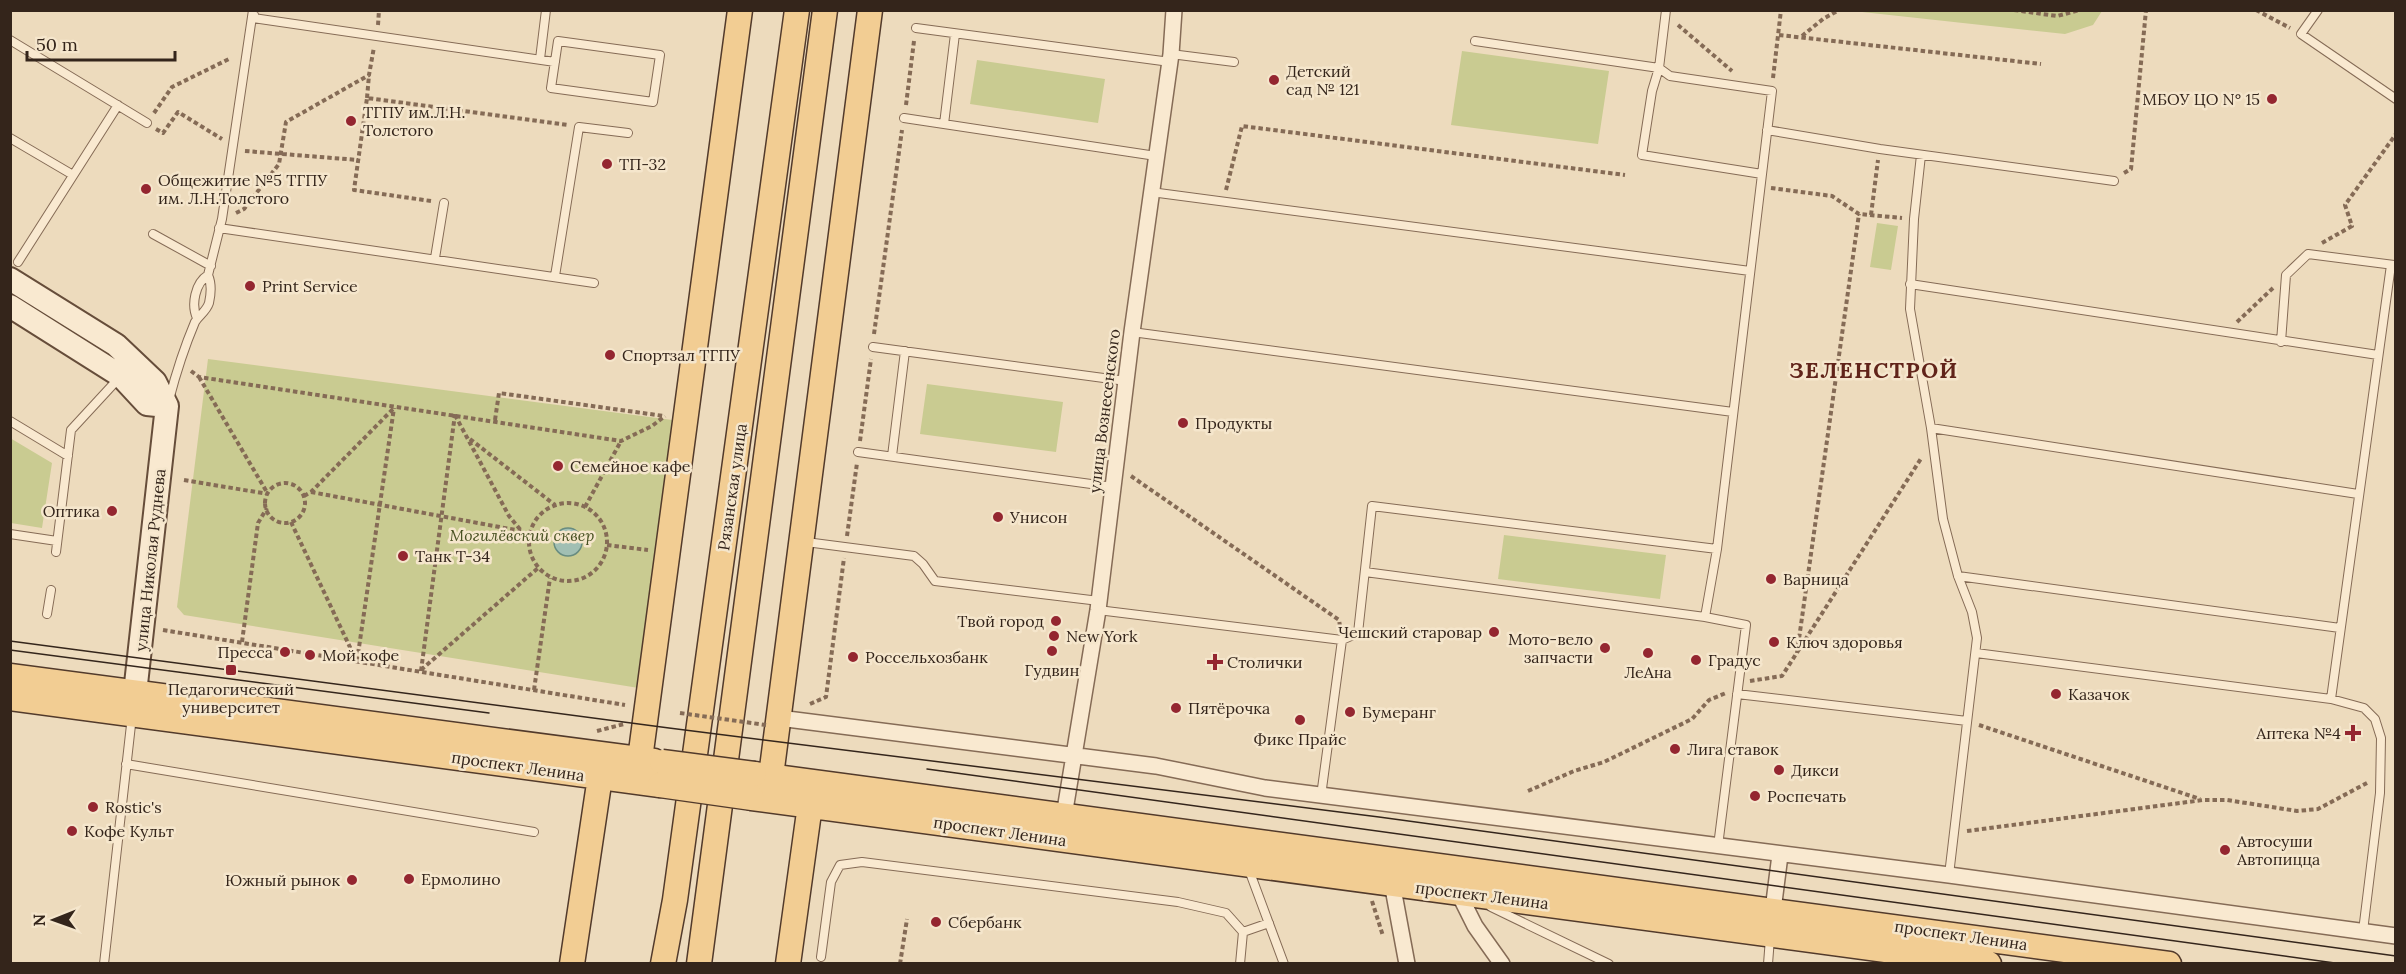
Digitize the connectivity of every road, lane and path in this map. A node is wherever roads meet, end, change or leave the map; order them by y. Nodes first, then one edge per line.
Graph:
1 (379, 10) edge
2 (546, 10) edge
3 (740, 10) edge
4 (797, 10) edge
5 (825, 10) edge
6 (870, 10) edge
7 (1174, 10) edge
8 (1666, 10) edge
9 (1781, 10) edge
10 (1839, 10) edge
11 (2014, 10) edge
12 (2080, 10) edge
13 (2146, 10) edge
14 (2256, 10) edge
15 (2318, 10) edge
16 (254, 13) edge
17 (1676, 20) dead end
18 (916, 28) joint
19 (955, 34) junction
20 (2301, 34) junction
21 (1779, 35) junction
22 (376, 36) junction
23 (1802, 36) junction
24 (10, 40) edge
25 (1475, 41) dead end
26 (1170, 58) junction
27 (229, 59) dead end
28 (540, 59) junction
29 (555, 62) junction
30 (1234, 62) dead end
31 (2042, 64) dead end
32 (1659, 68) junction
33 (369, 75) junction
34 (1749, 87) junction
35 (1772, 91) junction
36 (367, 98) junction
37 (2396, 99) edge
38 (118, 105) junction
39 (904, 118) junction
40 (147, 123) joint
41 (944, 124) junction
42 (579, 127) junction
43 (1767, 130) junction
44 (163, 133) dead end
45 (628, 133) dead end
46 (2396, 134) edge
47 (10, 138) edge
48 (233, 148) junction
49 (1880, 149) junction
50 (281, 154) junction
51 (1921, 154) junction
52 (1156, 156) junction
53 (358, 160) junction
54 (1762, 174) junction
55 (1625, 175) dead end
56 (73, 176) junction
57 (2114, 181) joint
58 (1761, 186) junction
59 (1151, 192) junction
60 (1223, 201) junction
61 (444, 203) joint
62 (1859, 214) junction
63 (1871, 215) junction
64 (222, 219) junction
65 (1914, 219) junction
66 (219, 228) junction
67 (153, 234) dead end
68 (2308, 254) junction
69 (435, 258) junction
70 (2393, 265) edge
71 (211, 266) junction
72 (14, 270) edge
73 (1750, 271) junction
74 (208, 275) junction
75 (2286, 275) junction
76 (555, 276) junction
77 (594, 283) dead end
78 (1910, 284) junction
79 (10, 306) edge
80 (197, 318) junction
81 (1132, 332) junction
82 (2224, 333) junction
83 (2281, 342) junction
84 (873, 347) junction
85 (905, 351) junction
86 (2378, 355) junction
87 (179, 364) junction
88 (127, 368) junction
89 (199, 377) junction
90 (1126, 381) junction
91 (167, 406) junction
92 (394, 408) junction
93 (1733, 412) junction
94 (455, 414) junction
95 (495, 420) junction
96 (10, 422) edge
97 (1931, 428) junction
98 (467, 437) junction
99 (621, 441) junction
100 (1932, 441) junction
101 (858, 452) junction
102 (68, 456) junction
103 (892, 456) junction
104 (1115, 465) junction
105 (184, 480) dead end
106 (1113, 487) junction
107 (311, 492) junction
108 (268, 494) junction
109 (2358, 494) junction
110 (304, 496) junction
111 (380, 505) junction
112 (555, 505) junction
113 (585, 507) junction
114 (267, 508) junction
115 (441, 516) junction
116 (291, 522) junction
117 (521, 531) junction
118 (10, 534) edge
119 (529, 540) junction
120 (57, 541) junction
121 (802, 542) junction
122 (607, 545) junction
123 (845, 547) junction
124 (1717, 549) junction
125 (56, 552) dead end
126 (668, 552) junction
127 (538, 568) junction
128 (1365, 572) junction
129 (1958, 576) junction
130 (550, 578) junction
131 (51, 590) dead end
132 (1098, 606) junction
133 (47, 614) dead end
134 (1705, 617) junction
135 (2340, 628) junction
136 (163, 630) dead end
137 (1342, 640) junction
138 (242, 642) junction
139 (1976, 653) junction
140 (1796, 656) junction
141 (357, 661) junction
142 (421, 671) junction
143 (10, 676) edge
144 (1738, 683) junction
145 (534, 690) junction
146 (1737, 694) junction
147 (10, 698) edge
148 (2331, 699) junction
149 (133, 704) junction
150 (647, 709) junction
151 (1967, 721) junction
152 (772, 722) junction
153 (1073, 757) junction
154 (126, 764) junction
155 (654, 768) junction
156 (762, 775) junction
157 (600, 777) junction
158 (2379, 777) junction
159 (1528, 791) dead end
160 (1321, 796) junction
161 (2203, 800) junction
162 (810, 805) junction
163 (1064, 816) junction
164 (534, 832) dead end
165 (1954, 833) junction
166 (1717, 847) junction
167 (1780, 855) junction
168 (1247, 865) junction
169 (1391, 872) junction
170 (1949, 875) junction
171 (1458, 891) junction
172 (1371, 897) dead end
173 (907, 919) dead end
174 (1771, 922) junction
175 (1269, 923) junction
176 (2362, 931) junction
177 (1243, 932) junction
178 (2396, 936) edge
179 (1384, 941) dead end
180 (820, 957) dead end
181 (104, 963) edge
182 (572, 963) edge
183 (663, 963) edge
184 (699, 963) edge
185 (788, 963) edge
186 (900, 963) edge
187 (1240, 963) edge
188 (1284, 963) edge
189 (1407, 963) edge
190 (1502, 963) edge
191 (1609, 963) edge
192 (1768, 963) edge
193 (1989, 963) edge
194 (2169, 963) edge

1 - 22 path
2 - 28 lane
3 - 126 main road
4 - 183 main road, Рязанская улица
5 - 184 main road, Рязанская улица
6 - 121 main road
7 - 26 street, улица Вознесенского
8 - 32 lane
9 - 21 path
10 - 23 path
11 - 12 path
13 - 57 path
14 - 20 path
15 - 20 lane
16 - 22 lane
16 - 48 lane
17 - 34 path
18 - 19 lane
18 - 39 path
19 - 26 lane
19 - 41 lane
20 - 37 lane
21 - 23 path
21 - 35 path
22 - 28 lane
22 - 33 path
23 - 31 path
24 - 38 lane
25 - 32 lane
26 - 30 lane
26 - 52 street, улица Вознесенского
27 - 40 path
28 - 29 lane
29 - 29 lane
32 - 34 lane
32 - 54 lane
33 - 36 path
33 - 50 path
34 - 35 lane
35 - 43 lane
36 - 42 path
36 - 53 path
38 - 40 lane
38 - 56 lane
39 - 41 lane
39 - 84 path
41 - 52 lane
42 - 45 lane
42 - 76 lane
43 - 49 lane
43 - 54 lane
44 - 48 path
46 - 68 path
47 - 56 lane
48 - 50 path
48 - 64 lane
49 - 51 lane
49 - 63 path
50 - 53 path
50 - 64 path
51 - 57 lane
51 - 65 lane
52 - 59 street, улица Вознесенского
53 - 61 path
54 - 58 lane
55 - 60 path
56 - 72 lane
58 - 62 path
58 - 73 lane
59 - 60 lane
59 - 81 street, улица Вознесенского
60 - 73 lane
61 - 69 lane
62 - 63 path
62 - 140 path
63 - 65 path
64 - 66 lane
65 - 78 lane
66 - 69 lane
66 - 71 lane
67 - 71 lane
68 - 70 lane
68 - 75 lane
69 - 76 lane
70 - 86 lane
71 - 74 lane
72 - 88 street
73 - 93 lane
74 - 80 lane
74 - 80 lane
75 - 82 path
75 - 83 lane
76 - 77 lane
78 - 82 lane
78 - 97 lane
79 - 88 street
80 - 87 lane
81 - 90 street, улица Вознесенского
81 - 93 lane
82 - 83 lane
83 - 86 lane
84 - 85 lane
84 - 101 path
85 - 90 lane
85 - 103 lane
86 - 109 lane
87 - 89 path
87 - 91 lane
88 - 91 street
88 - 102 lane
89 - 92 path
89 - 108 path
90 - 104 street, улица Вознесенского
91 - 149 street, улица Николая Руднева
92 - 94 path
92 - 107 path
92 - 111 path
93 - 124 lane
94 - 95 path
94 - 98 path
94 - 115 path
95 - 99 path
95 - 99 path
96 - 102 lane
97 - 100 lane
97 - 109 lane
98 - 112 path
98 - 117 path
99 - 113 path
100 - 129 lane
100 - 140 path
101 - 103 lane
101 - 123 path
102 - 120 lane
103 - 106 lane
104 - 106 street, улица Вознесенского
104 - 137 path
105 - 108 path
106 - 132 street, улица Вознесенского
107 - 110 path
107 - 111 path
108 - 110 path
108 - 114 path
109 - 135 lane
110 - 116 path
111 - 115 path
111 - 141 path
112 - 113 path
112 - 119 path
113 - 122 path
114 - 116 path
114 - 138 path
115 - 117 path
115 - 142 path
116 - 141 path
117 - 119 path
118 - 120 lane
119 - 127 path
120 - 125 lane
121 - 123 lane
121 - 152 main road
122 - 126 path
122 - 130 path
123 - 132 lane
123 - 152 path
124 - 128 lane
124 - 134 lane
126 - 150 main road
127 - 130 path
127 - 142 path
128 - 134 lane
128 - 137 lane
129 - 135 lane
129 - 139 lane
130 - 145 path
131 - 133 lane
132 - 137 lane
132 - 153 street, улица Вознесенского
134 - 144 lane
135 - 148 lane
136 - 138 path
137 - 160 lane
138 - 141 path
139 - 148 lane
139 - 151 lane
140 - 144 path
141 - 142 path
142 - 145 path
143 - 149 main road, проспект Ленина
144 - 146 lane
144 - 159 path
145 - 150 path
146 - 151 lane
146 - 166 lane
147 - 149 main road, проспект Ленина
148 - 158 lane
149 - 154 lane
149 - 155 main road, проспект Ленина
149 - 157 main road, проспект Ленина
150 - 152 path, bridge
150 - 155 main road
151 - 161 path
151 - 165 lane
152 - 153 street
152 - 156 main road
153 - 160 street
153 - 163 street, улица Вознесенского
154 - 164 lane
154 - 181 lane
155 - 156 main road, проспект Ленина, bridge
155 - 157 main road, проспект Ленина
155 - 162 main road, проспект Ленина, bridge
156 - 163 main road, проспект Ленина
157 - 182 main road
158 - 161 path
158 - 176 lane
160 - 166 street
161 - 165 path
162 - 168 main road, проспект Ленина
162 - 185 main road
163 - 169 main road, проспект Ленина
165 - 170 lane
166 - 167 street
167 - 170 street
167 - 174 street
168 - 169 main road, проспект Ленина
168 - 175 lane
169 - 171 main road, проспект Ленина
169 - 174 main road, проспект Ленина
169 - 189 street
170 - 176 street
171 - 174 main road, проспект Ленина
171 - 190 street
171 - 191 lane
172 - 179 path
173 - 186 path
174 - 192 lane
174 - 193 main road, проспект Ленина
174 - 194 main road, проспект Ленина
175 - 177 lane
175 - 188 lane
176 - 178 street
177 - 180 lane
177 - 187 lane

